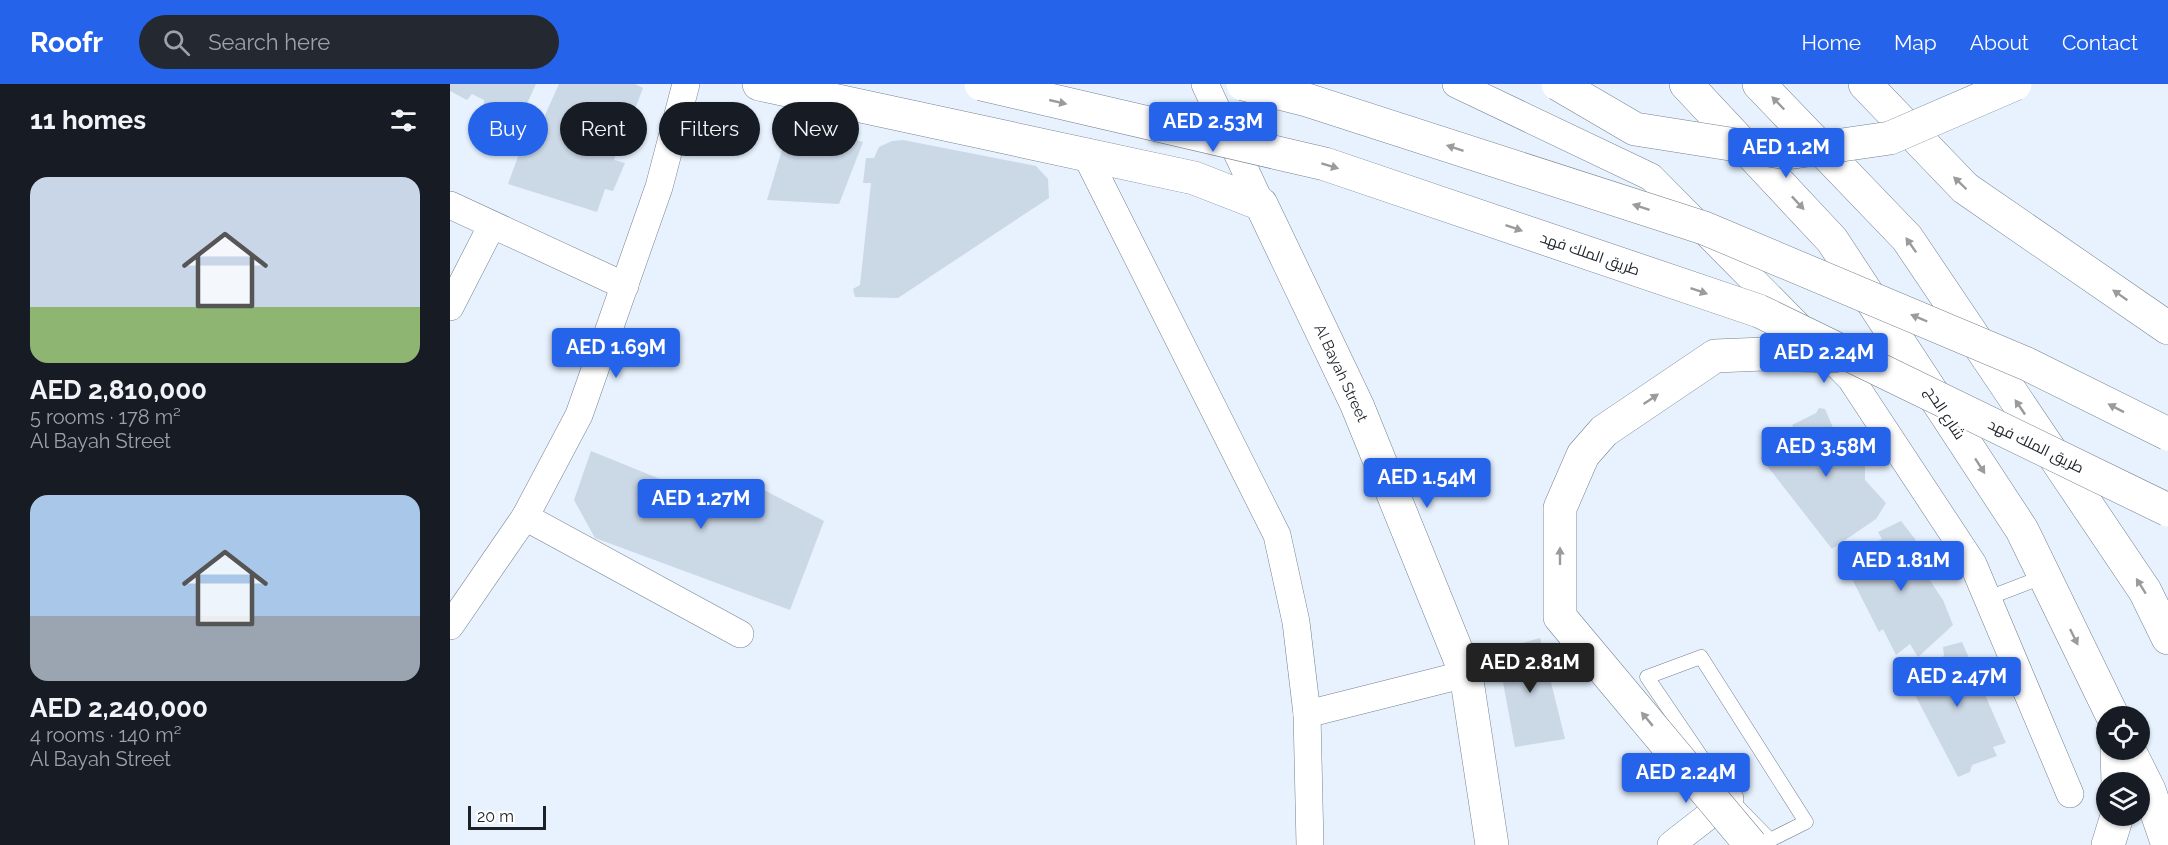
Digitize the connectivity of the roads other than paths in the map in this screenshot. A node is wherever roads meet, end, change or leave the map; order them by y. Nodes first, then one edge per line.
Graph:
1 (686, 84) edge
2 (759, 84) edge
3 (981, 84) edge
4 (1205, 84) edge
5 (1243, 84) edge
6 (1456, 84) edge
7 (1558, 84) edge
8 (1686, 84) edge
9 (1759, 84) edge
10 (1865, 84) edge
11 (2015, 84) edge
12 (1086, 155) junction
13 (1261, 204) junction
14 (450, 205) edge
15 (492, 225) junction
16 (625, 286) junction
17 (450, 308) edge
18 (2168, 328) edge
19 (1852, 357) junction
20 (2168, 434) edge
21 (2168, 510) edge
22 (525, 517) junction
23 (2045, 576) junction
24 (1988, 598) junction
25 (450, 626) edge
26 (740, 634) dead end
27 (2168, 638) edge
28 (1466, 674) junction
29 (2108, 706) edge
30 (1307, 714) junction
31 (2134, 760) edge
32 (2070, 794) dead end
33 (1730, 799) junction
34 (2114, 826) edge
35 (1310, 845) edge
36 (1492, 845) edge
37 (1671, 845) edge
38 (1751, 845) edge
39 (2108, 845) edge
40 (2168, 845) edge

1 - 16 street
2 - 12 main road
3 -> 19 main road, طريق الملك فهد, bridge
4 - 13 street, Al Bayah Street
20 -> 5 main road, bridge
6 - 24 street
7 - 11 main road, bridge
8 -> 23 main road, شارع الحج
27 -> 9 main road
18 -> 10 main road
12 - 13 main road
12 - 30 street
13 - 28 main road, Al Bayah Street
14 - 15 street
15 - 16 street
15 - 17 street
16 - 22 street
19 - 21 main road, طريق الملك فهد, bridge
38 -> 19 main road, bridge
22 - 25 street
22 - 26 street
23 - 24 lane
23 -> 29 main road, شارع الحج
24 - 32 street
28 - 30 street
28 - 36 main road, Al Bayah Street
30 - 35 street
31 - 40 main road
33 - 33 lane
33 - 37 street
34 - 39 main road

